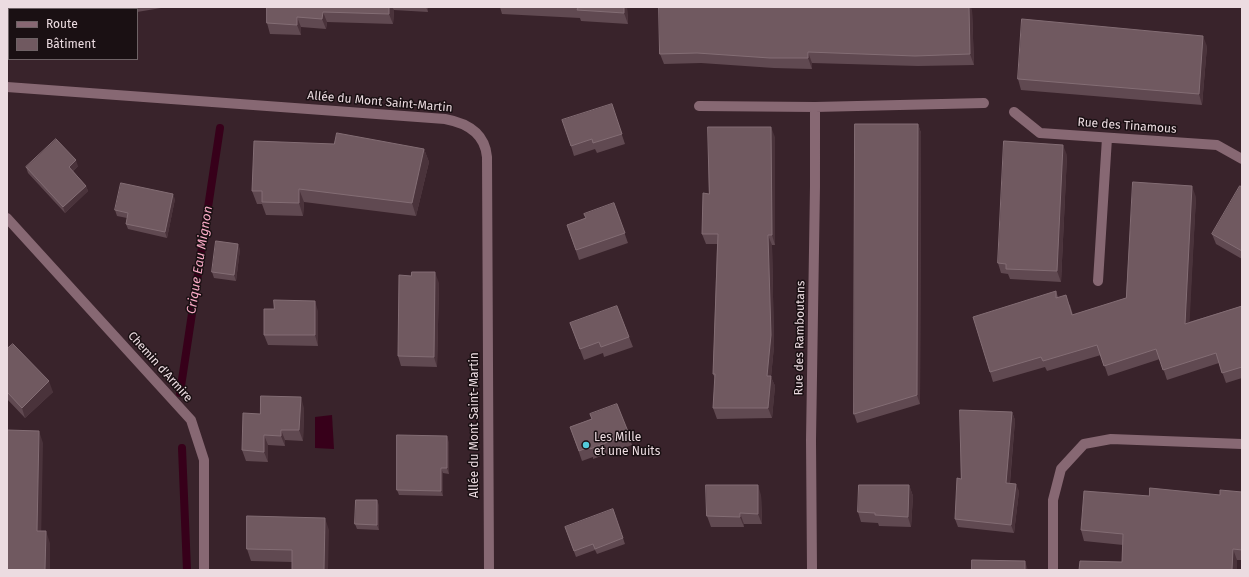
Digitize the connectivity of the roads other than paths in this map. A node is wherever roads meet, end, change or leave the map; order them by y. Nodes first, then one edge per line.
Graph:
1 (7, 87) edge
2 (984, 103) dead end
3 (699, 106) dead end
4 (815, 107) junction
5 (1014, 112) dead end
6 (1107, 138) junction
7 (1242, 159) edge
8 (7, 218) edge
9 (1098, 281) dead end
10 (1242, 444) edge
11 (204, 570) edge
12 (489, 570) edge
13 (812, 570) edge
14 (1052, 570) edge

1 - 12 street, Allée du Mont Saint-Martin
2 - 4 street
3 - 4 street
4 - 13 street, Rue des Ramboutans
5 - 6 street, Rue des Tinamous
6 - 7 street, Rue des Tinamous
6 - 9 street
8 - 11 street, Chemin d'Armire
10 - 14 street

